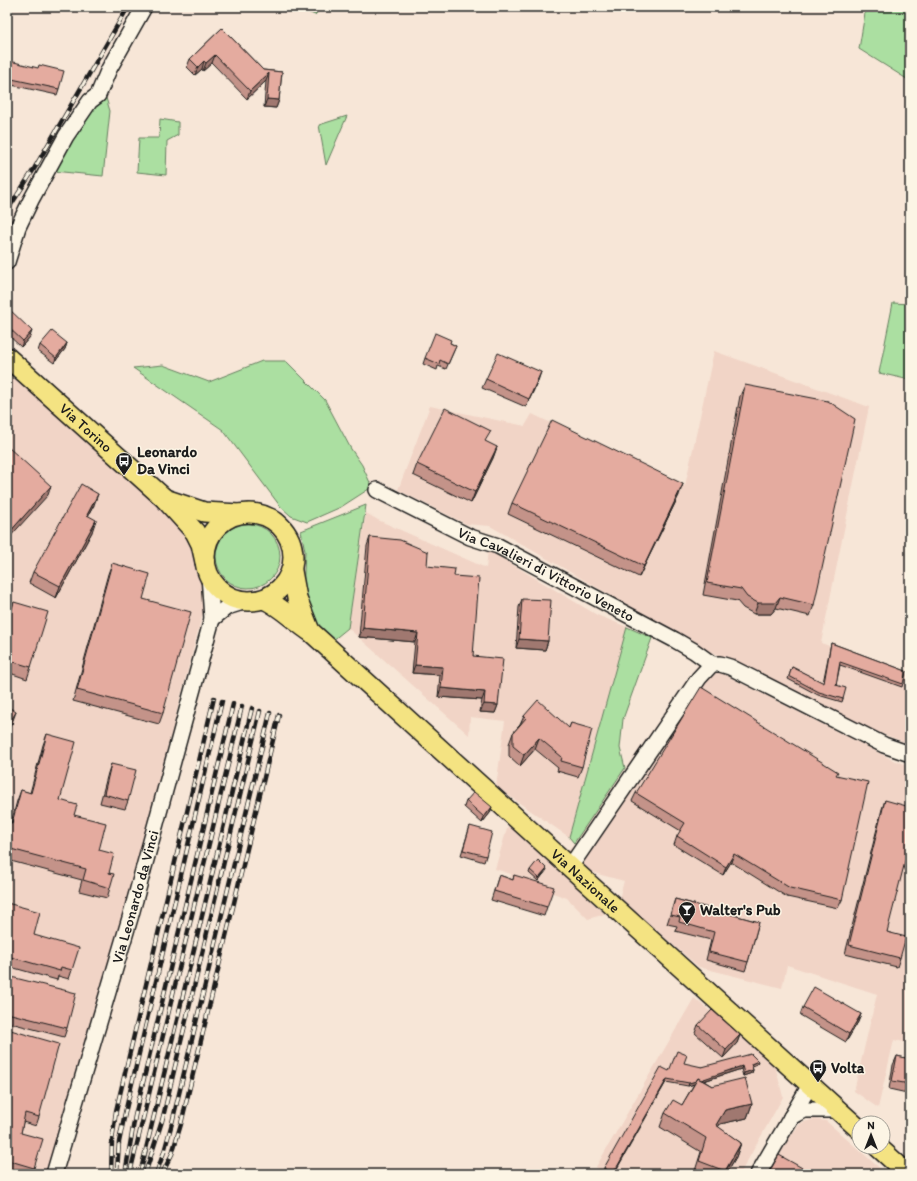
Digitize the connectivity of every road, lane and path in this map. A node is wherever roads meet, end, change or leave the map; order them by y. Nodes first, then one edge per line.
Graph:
1 (144, 7) edge
2 (7, 262) edge
3 (8, 360) edge
4 (376, 490) dead end
5 (165, 499) junction
6 (239, 514) junction
7 (207, 569) junction
8 (292, 571) junction
9 (264, 599) junction
10 (246, 601) junction
11 (212, 618) junction
12 (311, 632) junction
13 (712, 664) junction
14 (910, 754) edge
15 (570, 867) junction
16 (810, 1085) junction
17 (838, 1110) junction
18 (790, 1117) junction
19 (851, 1122) edge
20 (887, 1155) edge
21 (54, 1174) edge
22 (758, 1174) edge
23 (908, 1174) edge

1 - 2 street
3 - 5 main road, Via Torino
4 - 13 street, Via Cavalieri di Vittorio Veneto
5 - 6 main road, Via Torino
5 - 7 main road, Via Torino
6 - 7 main road
6 - 8 main road
7 - 10 main road
7 - 11 street, Via Leonardo da Vinci
8 - 9 main road
8 - 12 main road, Via Nazionale
9 - 10 main road
9 - 12 main road, Via Nazionale
10 - 11 street
11 - 21 street, Via Leonardo da Vinci
12 - 15 main road, Via Nazionale
13 - 14 street, Via Cavalieri di Vittorio Veneto
13 - 15 street
15 - 16 main road, Via Nazionale
16 - 17 main road, Via Nazionale
16 - 18 street
17 - 18 street
17 - 19 main road, Via Nazionale
18 - 22 street
20 - 23 main road

